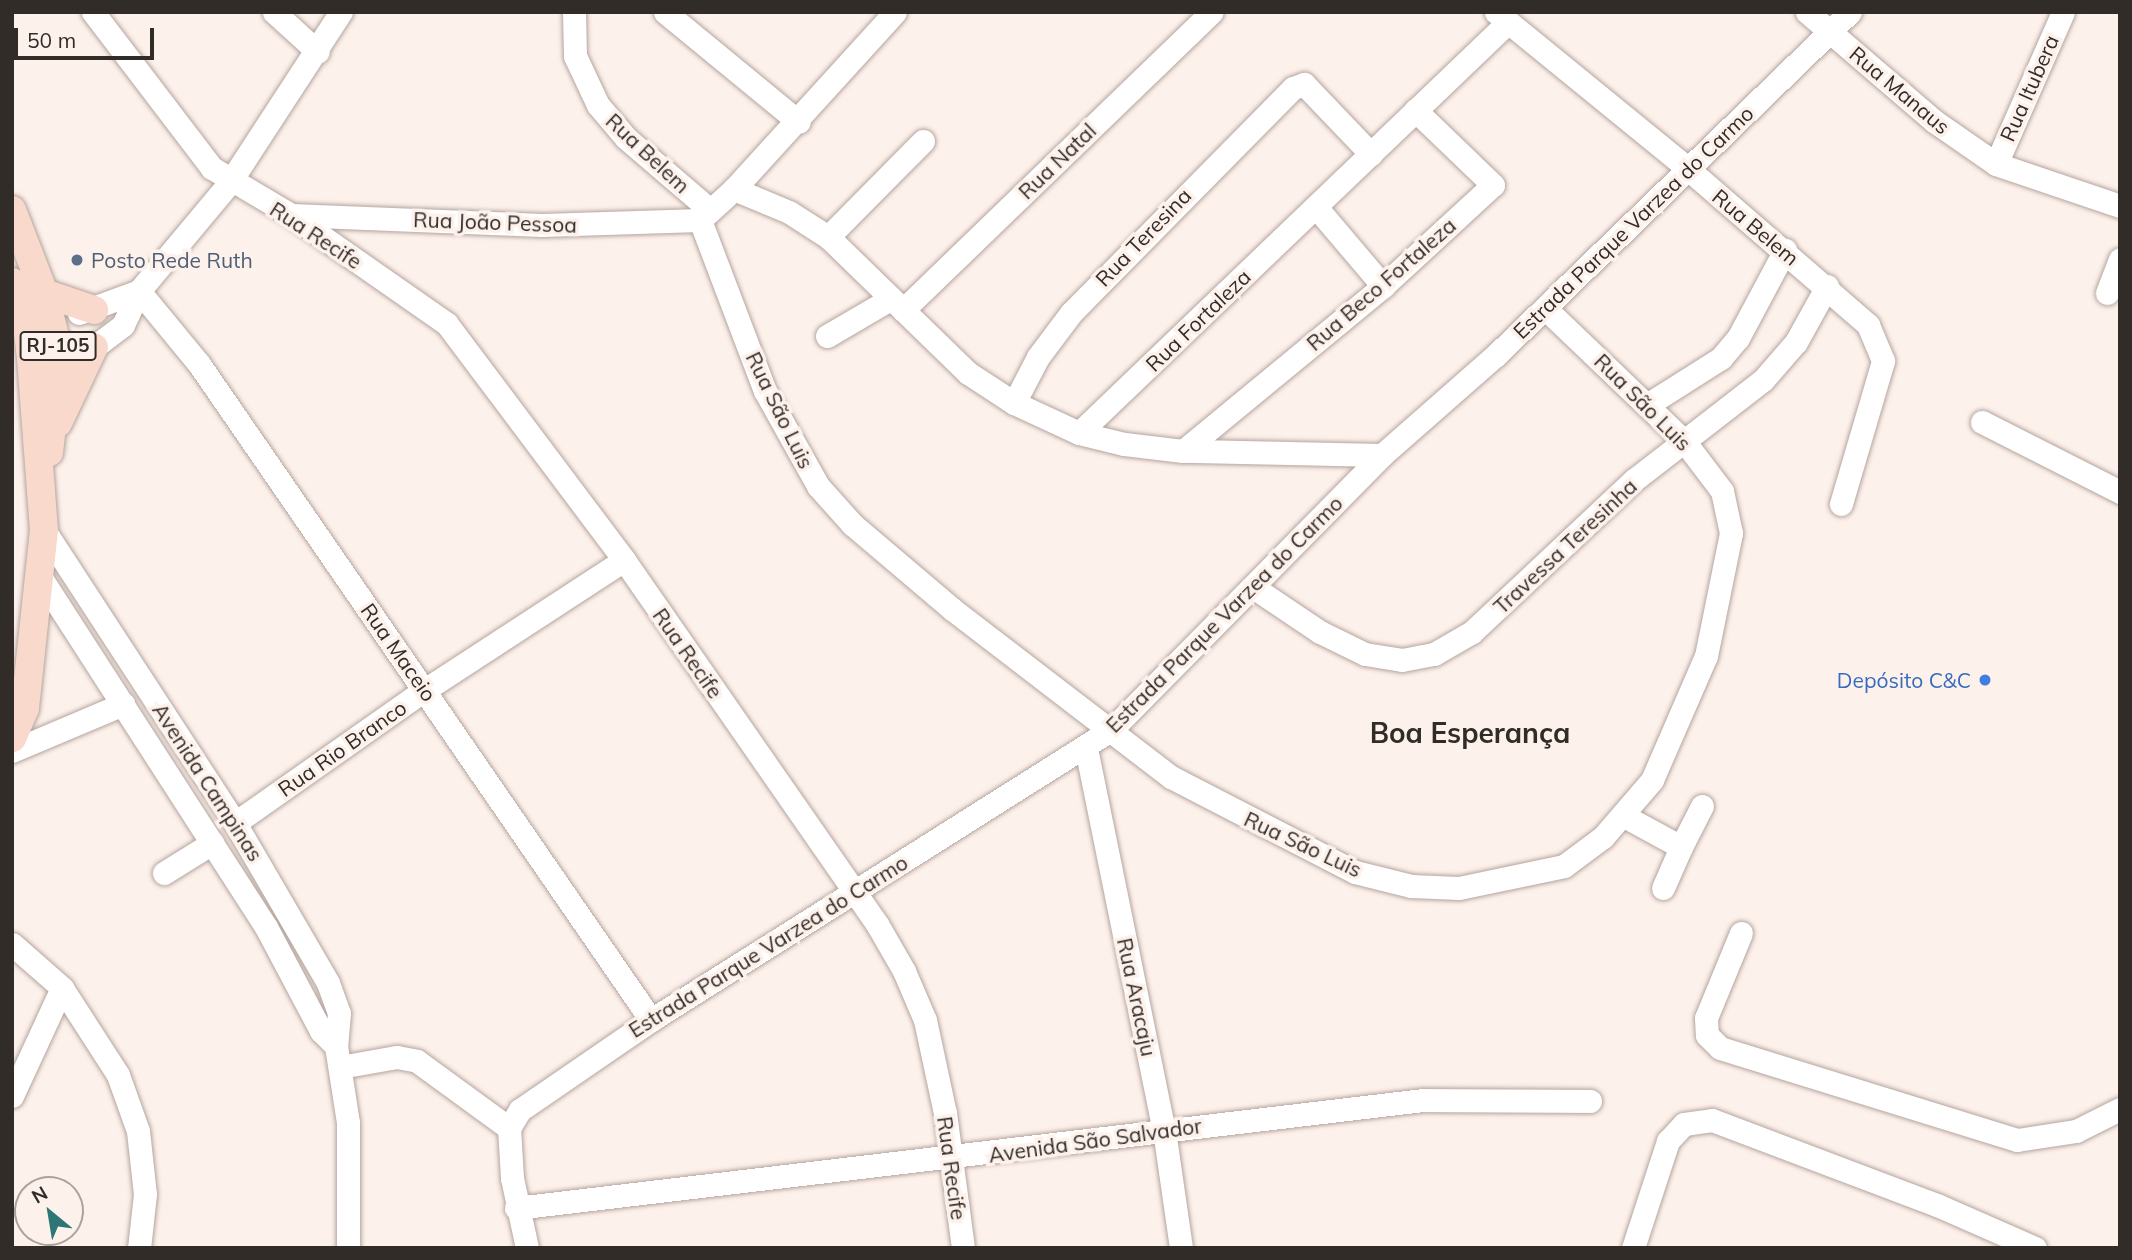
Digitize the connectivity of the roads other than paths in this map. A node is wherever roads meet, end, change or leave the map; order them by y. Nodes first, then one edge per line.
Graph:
1 (93, 12) edge
2 (274, 12) edge
3 (341, 12) edge
4 (574, 12) edge
5 (665, 12) edge
6 (895, 12) edge
7 (1212, 12) edge
8 (1807, 12) edge
9 (1850, 12) edge
10 (2063, 12) edge
11 (1502, 17) edge
12 (1831, 33) junction
13 (318, 52) junction
14 (1415, 110) junction
15 (799, 122) junction
16 (923, 141) dead end
17 (1371, 154) junction
18 (1996, 164) junction
19 (1687, 167) junction
20 (230, 182) junction
21 (734, 189) junction
22 (2120, 205) edge
23 (1316, 207) junction
24 (12, 209) edge
25 (291, 215) junction
26 (705, 215) junction
27 (828, 237) junction
28 (1785, 250) junction
29 (2120, 259) edge
30 (12, 282) edge
31 (1382, 286) junction
32 (1827, 286) junction
33 (139, 291) junction
34 (2107, 293) dead end
35 (896, 305) junction
36 (1545, 308) junction
37 (41, 309) junction
38 (94, 310) joint
39 (827, 336) dead end
40 (94, 347) junction
41 (60, 356) junction
42 (31, 358) junction
43 (1014, 403) junction
44 (1647, 405) junction
45 (1982, 422) dead end
46 (53, 431) junction
47 (1079, 433) junction
48 (1684, 441) junction
49 (1183, 451) junction
50 (1382, 455) junction
51 (41, 489) junction
52 (2120, 492) edge
53 (1841, 504) dead end
54 (44, 530) junction
55 (624, 560) junction
56 (41, 578) junction
57 (1253, 587) junction
58 (426, 690) junction
59 (123, 704) junction
60 (1112, 729) junction
61 (12, 738) edge
62 (1086, 748) junction
63 (12, 751) edge
64 (1702, 806) dead end
65 (1624, 816) junction
66 (235, 823) junction
67 (212, 843) junction
68 (1681, 847) junction
69 (164, 873) dead end
70 (1663, 888) dead end
71 (853, 892) junction
72 (1741, 933) dead end
73 (12, 944) edge
74 (62, 988) junction
75 (651, 1020) junction
76 (338, 1056) junction
77 (12, 1096) edge
78 (1590, 1101) dead end
79 (2120, 1109) edge
80 (509, 1128) junction
81 (1164, 1130) junction
82 (950, 1160) junction
83 (516, 1208) junction
84 (139, 1248) edge
85 (348, 1248) edge
86 (527, 1248) edge
87 (964, 1248) edge
88 (1181, 1248) edge
89 (1633, 1248) edge
90 (2035, 1248) edge

1 - 20 street, Rua Recife
2 - 13 street
3 - 13 street
4 - 26 street, Rua Belem
5 - 15 street
6 - 15 street
7 - 35 street, Rua Natal
8 - 12 street, Rua Manaus
9 - 12 street, Estrada Parque Varzea do Carmo
10 - 18 street, Rua Itubera
11 - 14 street, Rua Fortaleza
11 - 19 street, Rua Belem
12 - 18 street, Rua Manaus
12 - 19 street, Estrada Parque Varzea do Carmo
13 - 20 street
14 - 17 street, Rua Fortaleza
14 - 31 street, Rua Beco Fortaleza
15 - 21 street
16 - 27 street
17 - 23 street, Rua Fortaleza
17 - 43 street, Rua Teresina
18 - 22 street, Rua Manaus
19 - 28 street, Rua Belem
19 - 36 street, Estrada Parque Varzea do Carmo
20 - 25 street, Rua Recife
20 - 33 street
21 - 26 street
21 - 27 street
23 - 31 street
23 - 47 street, Rua Fortaleza
24 - 37 main road, RJ-105
25 - 26 street, Rua João Pessoa
25 - 55 street, Rua Recife
26 - 60 street, Rua São Luis
27 - 35 street
28 - 32 street, Rua Belem
28 - 44 street
29 - 34 street
30 - 37 main road, RJ-105
31 - 49 street, Rua Beco Fortaleza
32 - 48 street, Travessa Teresinha
32 - 53 street, Rua Belem
33 - 38 street
33 - 40 street
33 - 58 street, Rua Maceio
35 - 39 street, Rua Natal
35 - 43 street
36 - 44 street, Rua São Luis
36 - 50 street, Estrada Parque Varzea do Carmo
37 - 38 main road
37 - 41 main road, RJ-105
37 - 42 main road, RJ-105
40 - 41 street
40 - 46 main road
41 - 42 street
41 - 46 main road, RJ-105
42 - 51 main road, RJ-105
43 - 47 street
44 - 48 street, Rua São Luis
45 - 52 street
46 - 51 main road, RJ-105
47 - 49 street
48 - 57 street, Travessa Teresinha
48 - 65 street, Rua São Luis
49 - 50 street
50 - 57 street, Estrada Parque Varzea do Carmo
51 - 54 main road, RJ-105
54 - 56 main road, RJ-105
54 - 66 street, Avenida Campinas
55 - 58 street, Rua Rio Branco
55 - 71 street, Rua Recife
56 - 59 street, Avenida Campinas
56 - 61 main road, RJ-105
57 - 60 street, Estrada Parque Varzea do Carmo
58 - 66 street, Rua Rio Branco
58 - 75 street, Rua Maceio
59 - 63 street
59 - 67 street, Avenida Campinas
60 - 62 street, Estrada Parque Varzea do Carmo
60 - 65 street, Rua São Luis
62 - 71 street, Estrada Parque Varzea do Carmo
62 - 81 street, Rua Aracaju
64 - 68 street
65 - 68 street
66 - 76 street, Avenida Campinas
67 - 69 street
67 - 76 street, Avenida Campinas
68 - 70 street
71 - 75 street, Estrada Parque Varzea do Carmo
71 - 82 street, Rua Recife
72 - 79 street
73 - 74 street
74 - 77 street
74 - 84 street
75 - 80 street, Estrada Parque Varzea do Carmo
76 - 80 street
76 - 85 street, Avenida Campinas
78 - 81 street, Avenida São Salvador
80 - 83 street
81 - 82 street, Avenida São Salvador
81 - 88 street, Rua Aracaju
82 - 83 street, Avenida São Salvador
82 - 87 street, Rua Recife
83 - 86 street
89 - 90 street

